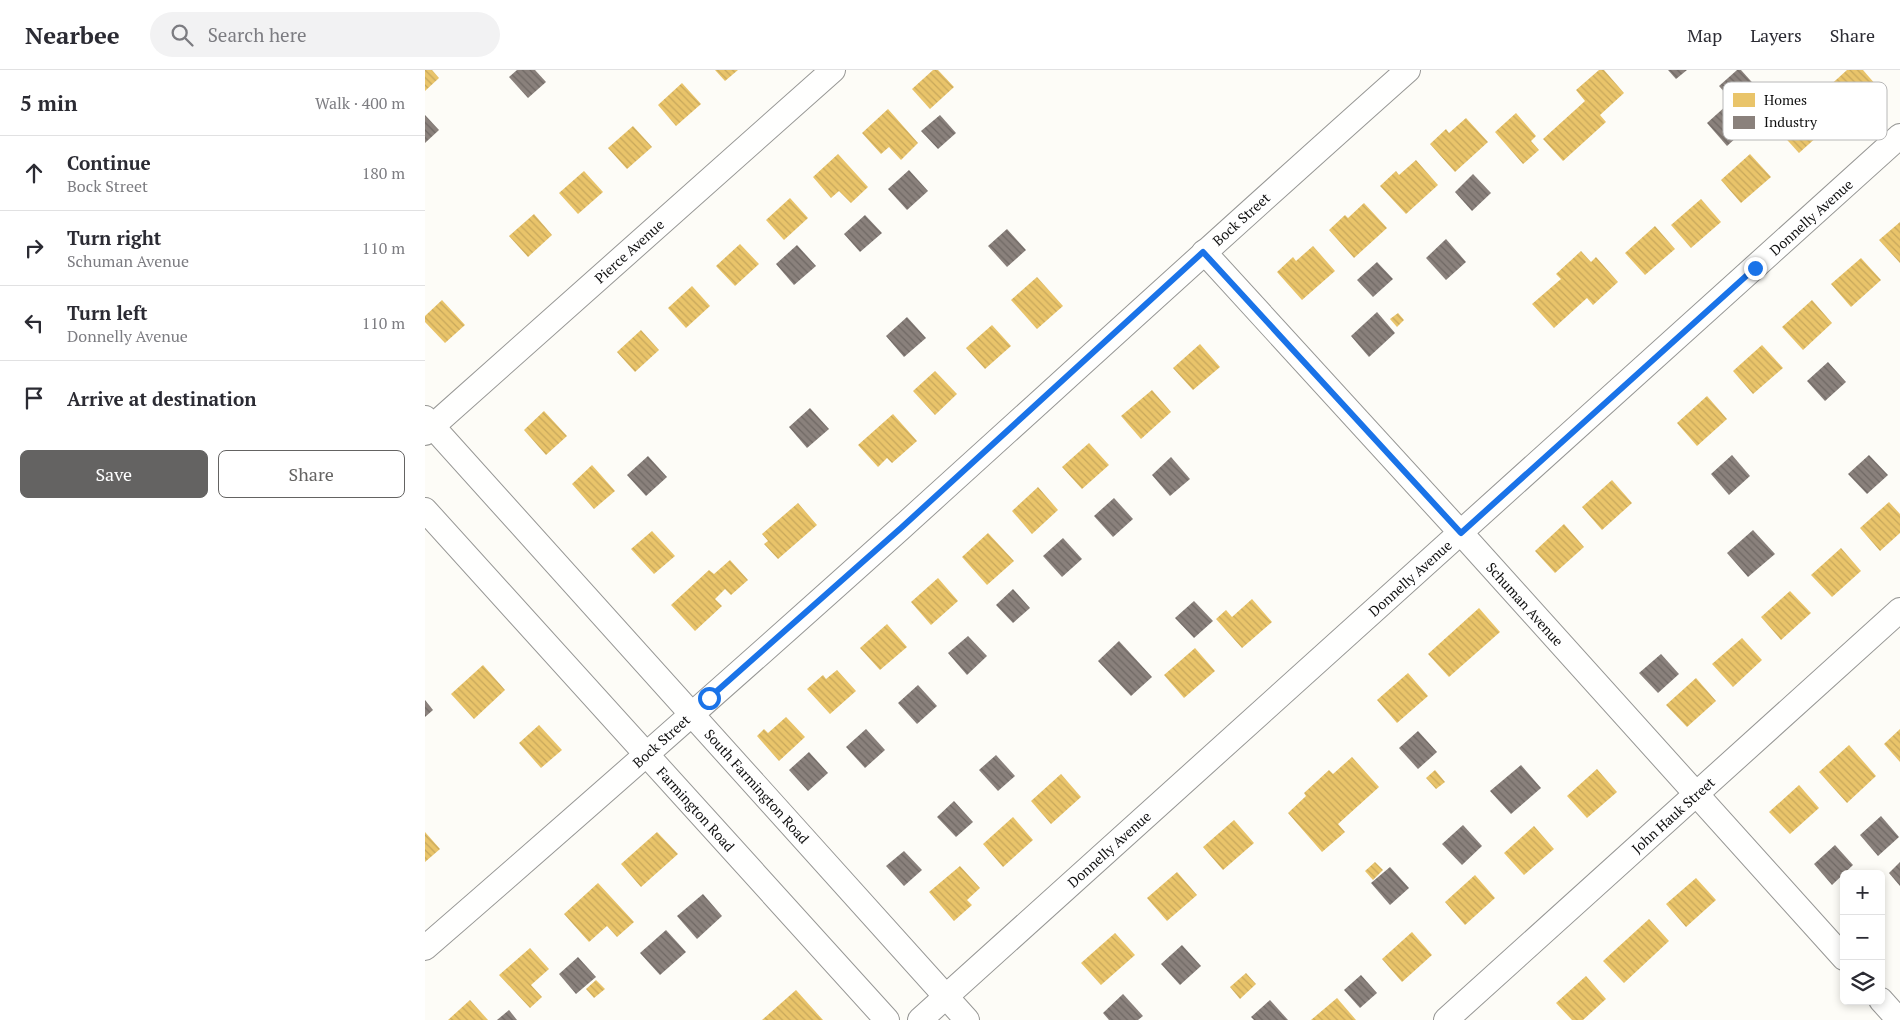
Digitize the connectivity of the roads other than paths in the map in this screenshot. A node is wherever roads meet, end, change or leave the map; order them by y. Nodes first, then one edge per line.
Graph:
1 (833, 70) edge
2 (1408, 70) edge
3 (1900, 136) edge
4 (1203, 252) junction
5 (427, 426) edge
6 (425, 510) edge
7 (1461, 533) junction
8 (1900, 610) edge
9 (692, 714) junction
10 (647, 755) junction
11 (1696, 795) junction
12 (425, 948) edge
13 (1840, 954) edge
14 (946, 996) junction
15 (1885, 1004) edge
16 (887, 1020) edge
17 (920, 1020) edge
18 (967, 1020) edge
19 (1446, 1020) edge
20 (1899, 1020) edge

1 - 5 street, Pierce Avenue
2 - 4 street, Bock Street
3 - 7 street, Donnelly Avenue
4 - 7 street, Schuman Avenue
4 - 9 street, Bock Street
5 - 9 street, South Farmington Road
6 - 10 street, Farmington Road
7 - 11 street, Schuman Avenue
7 - 14 street, Donnelly Avenue
8 - 11 street, John Hauk Street
9 - 10 street, Bock Street
9 - 14 street, South Farmington Road
10 - 12 street, Bock Street
10 - 16 street, Farmington Road
11 - 13 street, Schuman Avenue
11 - 19 street, John Hauk Street
14 - 17 street, Donnelly Avenue
14 - 18 street, South Farmington Road
15 - 20 street

